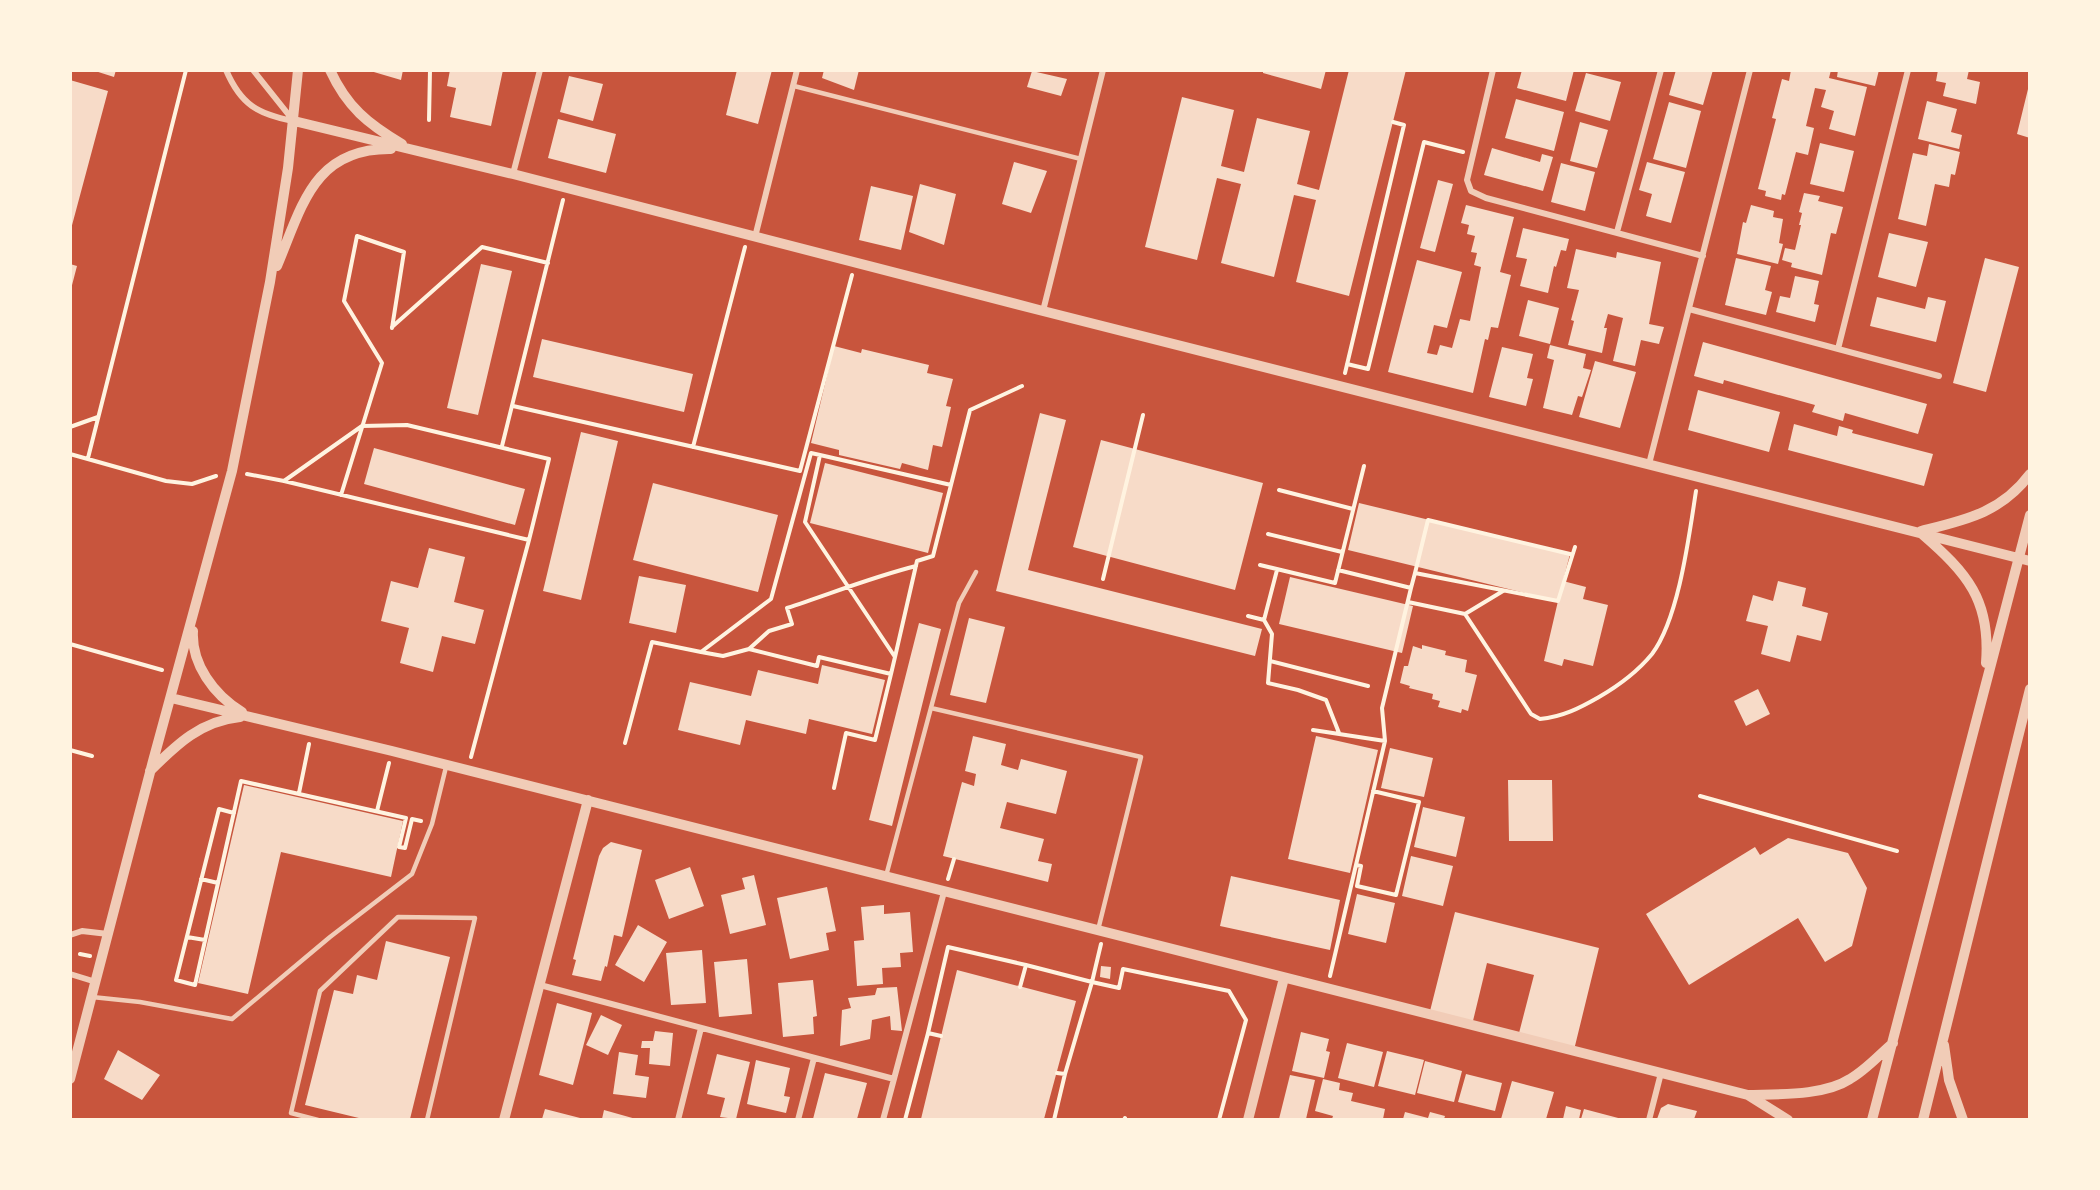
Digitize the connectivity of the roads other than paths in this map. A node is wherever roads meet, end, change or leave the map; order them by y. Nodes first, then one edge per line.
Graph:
1 (226, 70) edge
2 (253, 70) edge
3 (298, 70) edge
4 (330, 70) edge
5 (540, 70) edge
6 (797, 70) edge
7 (1103, 70) edge
8 (1493, 70) edge
9 (1661, 70) edge
10 (1750, 70) edge
11 (1908, 70) edge
12 (794, 86) junction
13 (294, 121) junction
14 (412, 150) junction
15 (1081, 159) junction
16 (513, 174) junction
17 (1617, 232) junction
18 (752, 236) junction
19 (1703, 256) junction
20 (270, 282) junction
21 (1689, 309) junction
22 (1043, 311) junction
23 (1838, 349) junction
24 (1939, 376) dead end
25 (1649, 464) junction
26 (2030, 474) edge
27 (2030, 515) edge
28 (1919, 532) junction
29 (2018, 558) junction
30 (2030, 561) edge
31 (976, 572) dead end
32 (193, 619) junction
33 (1985, 686) junction
34 (2029, 693) edge
35 (171, 698) junction
36 (931, 708) junction
37 (249, 716) junction
38 (447, 765) junction
39 (150, 771) junction
40 (588, 800) junction
41 (886, 876) junction
42 (944, 892) junction
43 (1101, 931) junction
44 (70, 934) edge
45 (108, 934) junction
46 (70, 974) edge
47 (1284, 978) junction
48 (96, 982) junction
49 (540, 985) junction
50 (92, 997) junction
51 (701, 1028) junction
52 (1943, 1039) junction
53 (1893, 1043) junction
54 (814, 1058) junction
55 (1661, 1073) junction
56 (70, 1079) edge
57 (894, 1079) junction
58 (1748, 1095) junction
59 (318, 1119) edge
60 (427, 1119) edge
61 (504, 1119) edge
62 (678, 1119) edge
63 (798, 1119) edge
64 (883, 1119) edge
65 (1248, 1119) edge
66 (1649, 1119) edge
67 (1788, 1119) edge
68 (1872, 1119) edge
69 (1923, 1119) edge
70 (1963, 1119) edge

1 - 13 street
2 - 13 street
3 - 13 street
4 - 14 street
5 - 16 street
6 - 12 street
7 - 15 street
8 - 17 street
9 - 17 street
10 - 19 street
11 - 23 street
12 - 15 lane
12 - 18 street
13 - 14 street
13 - 20 street
14 - 16 street
14 - 20 street
15 - 22 street
16 - 18 street
17 - 19 street
18 - 22 street
19 - 21 street
20 - 32 street
21 - 23 street
21 - 25 street
22 - 25 street
23 - 24 street
25 - 28 street
26 - 28 street
27 - 29 street
28 - 29 street
28 - 33 street
29 - 30 street
29 - 33 street
31 - 36 lane
32 - 35 street
32 - 37 street
33 - 53 street
34 - 52 street
35 - 37 street
35 - 39 street
36 - 41 lane
36 - 43 lane
37 - 38 street
37 - 39 street
38 - 40 street
38 - 50 lane
39 - 45 street
40 - 41 street
40 - 49 street
41 - 42 street
42 - 43 street
42 - 57 street
43 - 47 street
44 - 45 street
45 - 48 street
46 - 48 street
47 - 55 street
47 - 65 street
48 - 50 street
49 - 51 street
49 - 61 street
50 - 56 street
51 - 54 street
51 - 62 street
52 - 69 street
52 - 70 street
53 - 58 street
53 - 68 street
54 - 57 street
54 - 63 street
55 - 58 street
55 - 66 street
57 - 64 street
58 - 67 street
59 - 60 lane

